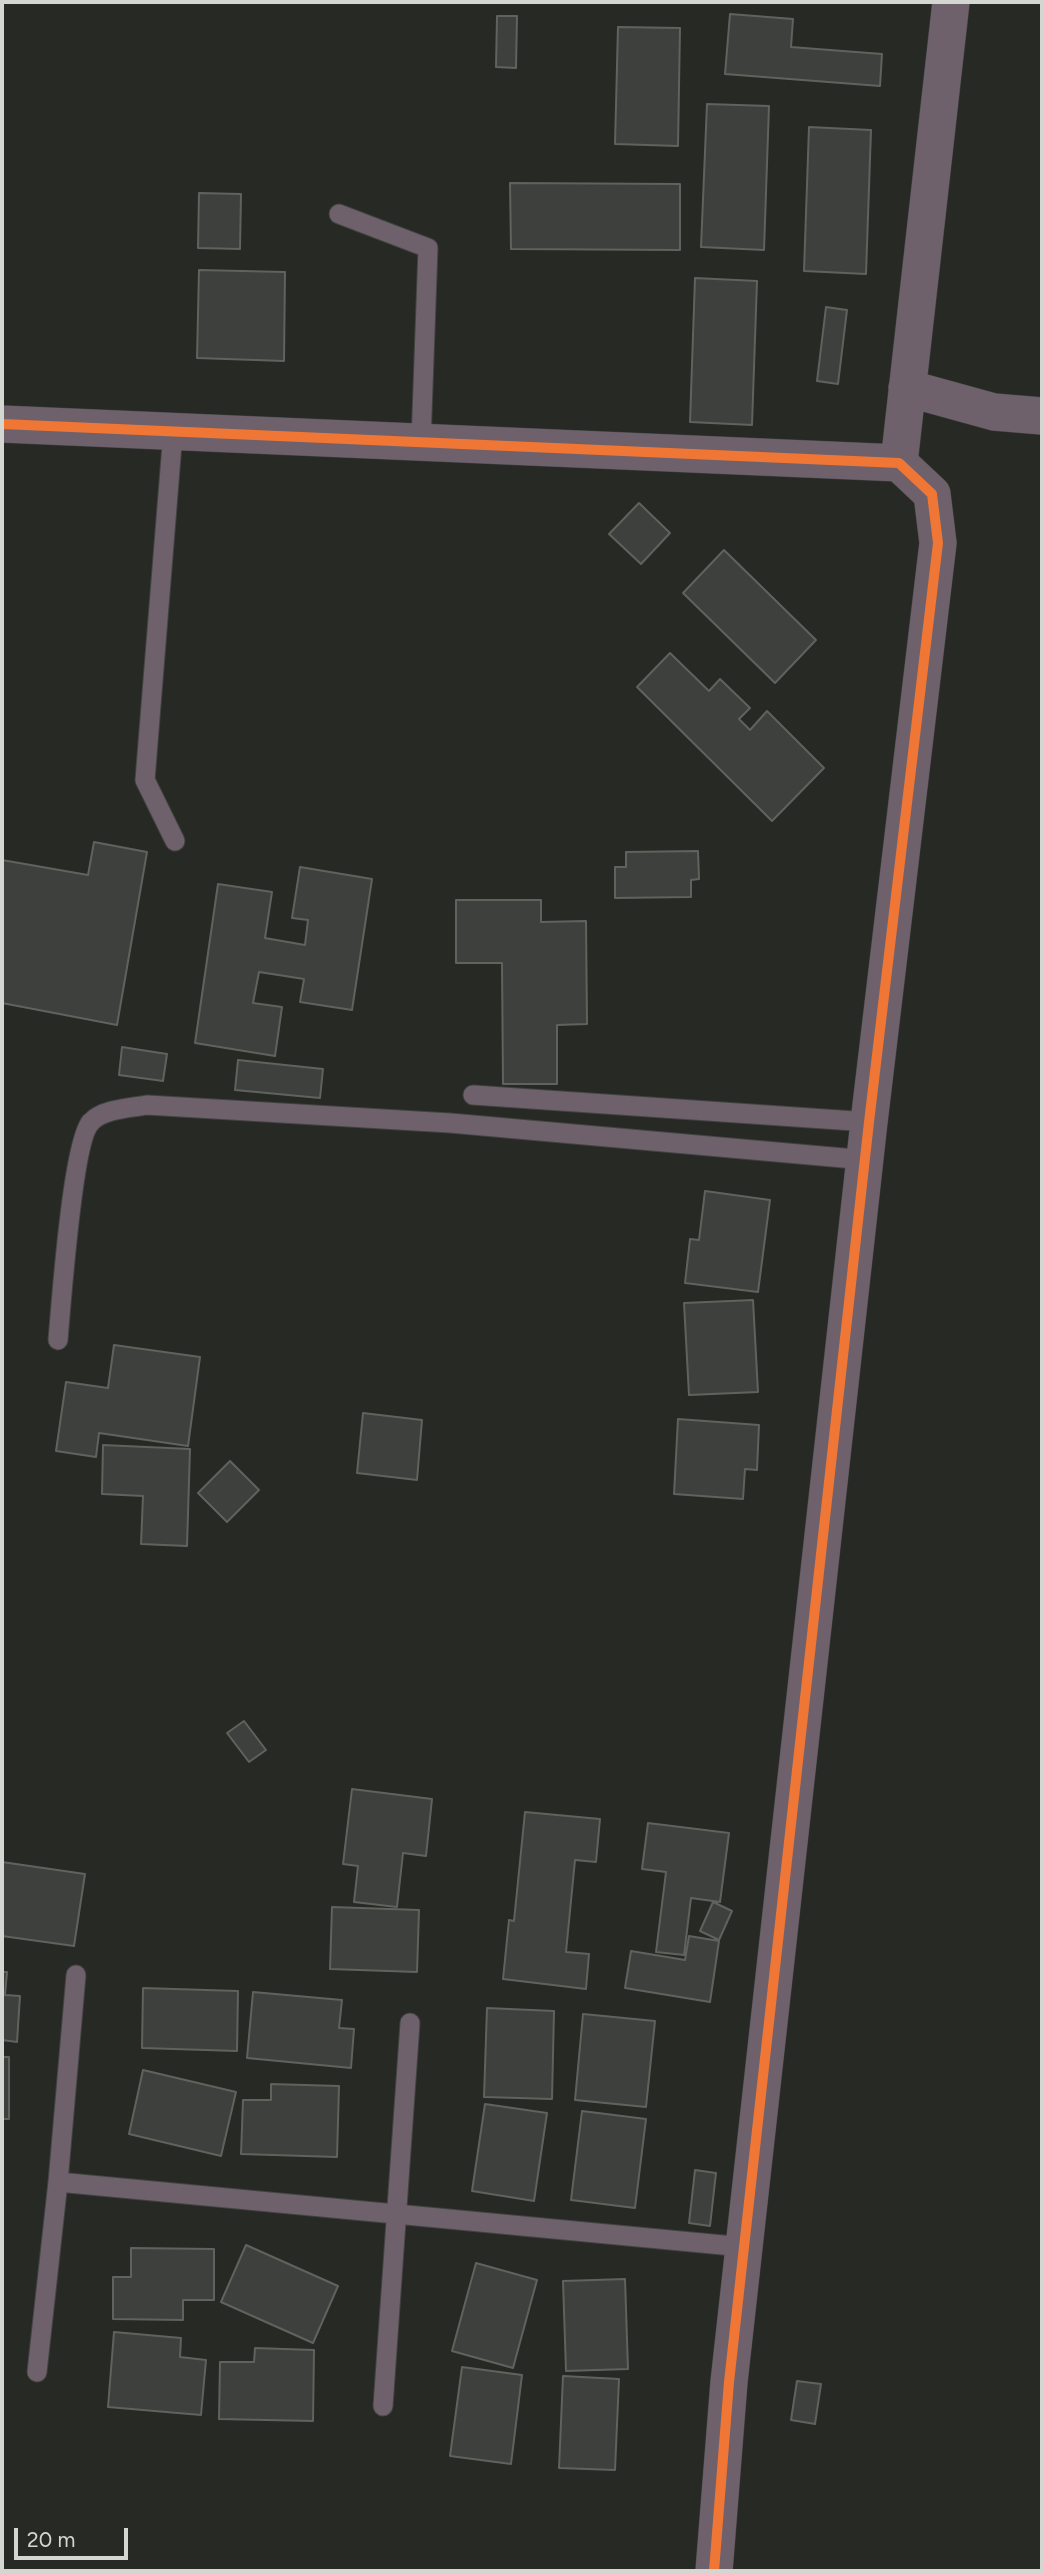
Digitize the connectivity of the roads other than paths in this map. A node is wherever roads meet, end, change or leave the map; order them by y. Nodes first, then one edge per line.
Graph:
1 (951, 2) edge
2 (339, 214) dead end
3 (907, 388) junction
4 (1042, 416) edge
5 (2, 424) edge
6 (173, 432) junction
7 (421, 442) junction
8 (899, 463) junction
9 (175, 841) dead end
10 (473, 1096) dead end
11 (869, 1122) junction
12 (866, 1160) junction
13 (58, 1340) dead end
14 (76, 1975) dead end
15 (410, 2023) dead end
16 (58, 2182) junction
17 (397, 2214) junction
18 (744, 2247) junction
19 (37, 2372) dead end
20 (383, 2406) dead end
21 (714, 2571) edge

1 - 3 street
2 - 7 lane
3 - 4 street
3 - 8 street
5 - 6 street
6 - 7 street
6 - 9 lane
7 - 8 street
8 - 11 street
10 - 11 lane
11 - 12 street
12 - 13 lane
12 - 18 street
14 - 16 lane
15 - 17 lane
16 - 17 lane
16 - 19 lane
17 - 18 lane
17 - 20 lane
18 - 21 street

